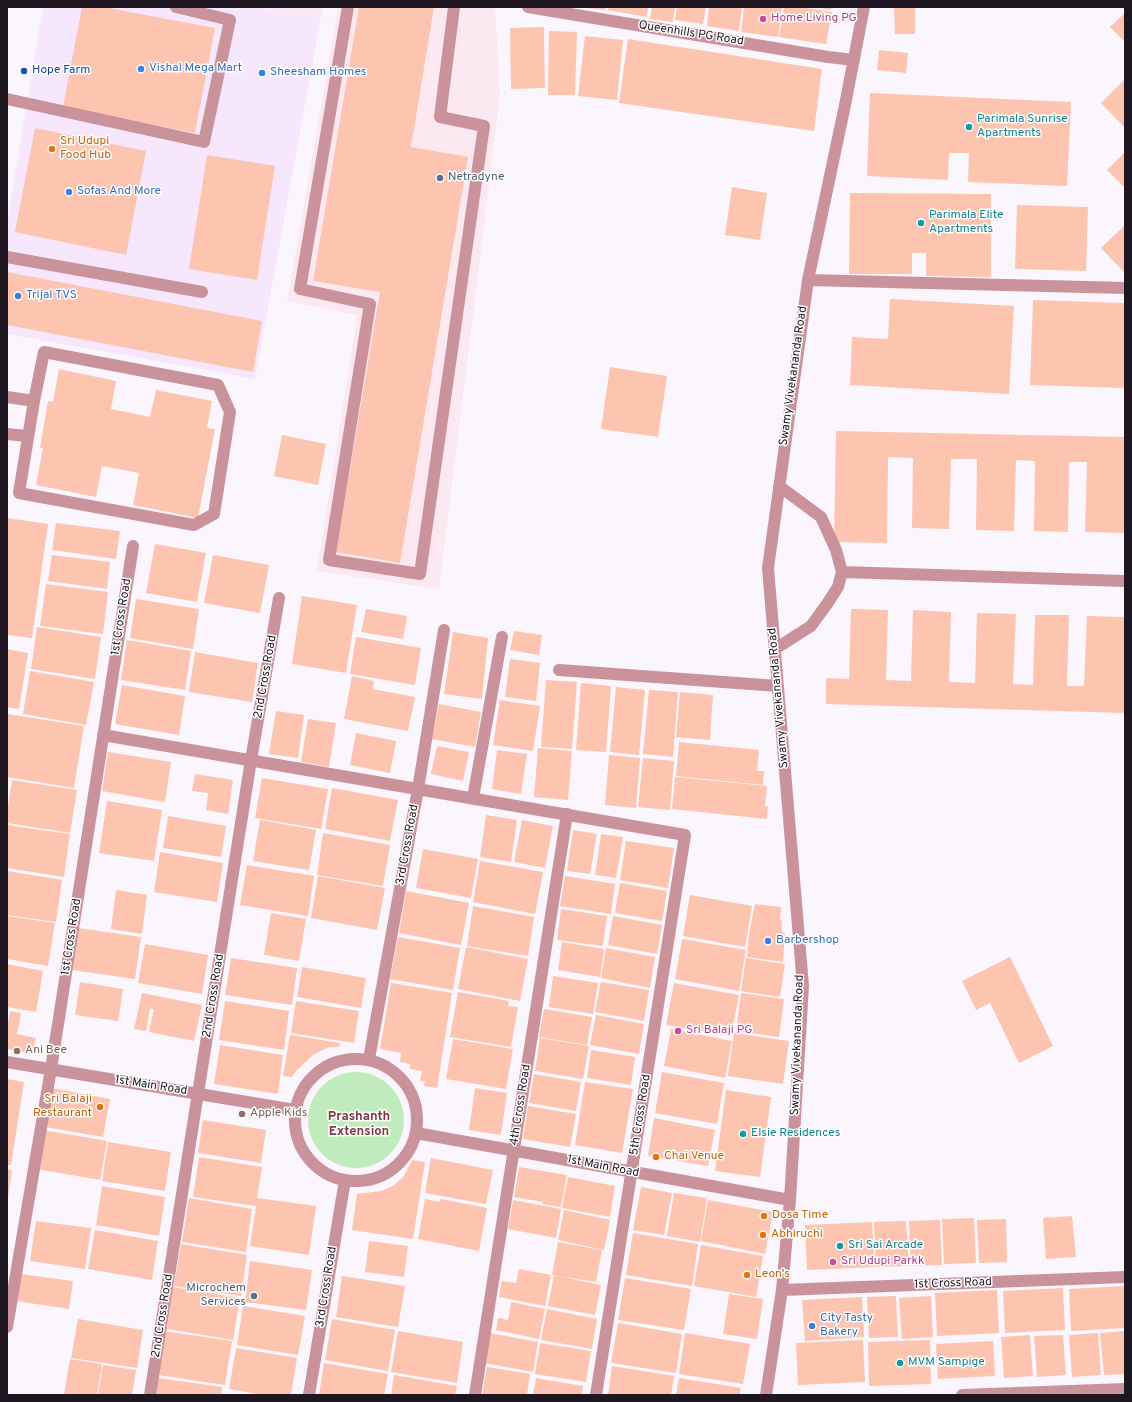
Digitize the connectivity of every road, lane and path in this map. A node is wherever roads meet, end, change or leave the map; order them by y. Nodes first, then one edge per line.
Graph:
1 (176, 7) edge
2 (348, 7) edge
3 (454, 7) edge
4 (528, 7) edge
5 (864, 7) edge
6 (854, 60) junction
7 (7, 100) edge
8 (7, 257) edge
9 (808, 280) junction
10 (1125, 288) edge
11 (202, 292) dead end
12 (7, 397) edge
13 (34, 401) junction
14 (7, 434) edge
15 (27, 436) junction
16 (779, 486) junction
17 (133, 546) dead end
18 (842, 572) junction
19 (1125, 581) edge
20 (279, 598) dead end
21 (444, 630) dead end
22 (502, 637) dead end
23 (775, 649) junction
24 (559, 670) dead end
25 (778, 686) junction
26 (103, 736) junction
27 (252, 760) junction
28 (418, 789) junction
29 (473, 798) junction
30 (567, 814) junction
31 (369, 1059) junction
32 (7, 1062) edge
33 (51, 1069) junction
34 (198, 1094) junction
35 (295, 1110) junction
36 (416, 1133) junction
37 (514, 1150) junction
38 (632, 1172) junction
39 (345, 1180) junction
40 (790, 1200) junction
41 (1125, 1277) edge
42 (782, 1290) junction
43 (7, 1326) edge
44 (1125, 1390) edge
45 (150, 1395) edge
46 (309, 1395) edge
47 (475, 1395) edge
48 (596, 1395) edge
49 (766, 1395) edge
50 (962, 1395) edge

1 - 7 street
2 - 3 street
4 - 6 street, Queenhills PG Road
5 - 6 street, Swamy Vivekananda Road
6 - 9 street, Swamy Vivekananda Road
8 - 11 street
9 - 10 street
9 - 16 street, Swamy Vivekananda Road
12 - 13 street
13 - 15 street
13 - 15 street
14 - 15 street
16 - 18 street
16 - 23 street, Swamy Vivekananda Road
17 - 26 street, 1st Cross Road
18 - 19 street
18 - 23 street
20 - 27 street, 2nd Cross Road
21 - 28 street, 3rd Cross Road
22 - 29 street
23 - 25 street, Swamy Vivekananda Road
24 - 25 street
25 - 40 street, Swamy Vivekananda Road
26 - 27 street
26 - 33 street, 1st Cross Road
27 - 28 street
27 - 34 street, 2nd Cross Road
28 - 29 street
28 - 31 street, 3rd Cross Road
29 - 30 street
30 - 37 street, 4th Cross Road
30 - 38 street, 5th Cross Road
31 - 35 street
31 - 36 street
32 - 33 street, 1st Main Road
33 - 34 street, 1st Main Road
33 - 43 street, 1st Cross Road
34 - 35 street, 1st Main Road
34 - 45 street, 2nd Cross Road
35 - 39 street
36 - 37 street, 1st Main Road
36 - 39 street
37 - 38 street, 1st Main Road
37 - 47 street, 4th Cross Road
38 - 40 street, 1st Main Road
38 - 48 street, 5th Cross Road
39 - 46 street, 3rd Cross Road
40 - 42 street, Swamy Vivekananda Road
41 - 42 street, 1st Cross Road
42 - 49 street, Swamy Vivekananda Road
44 - 50 street

